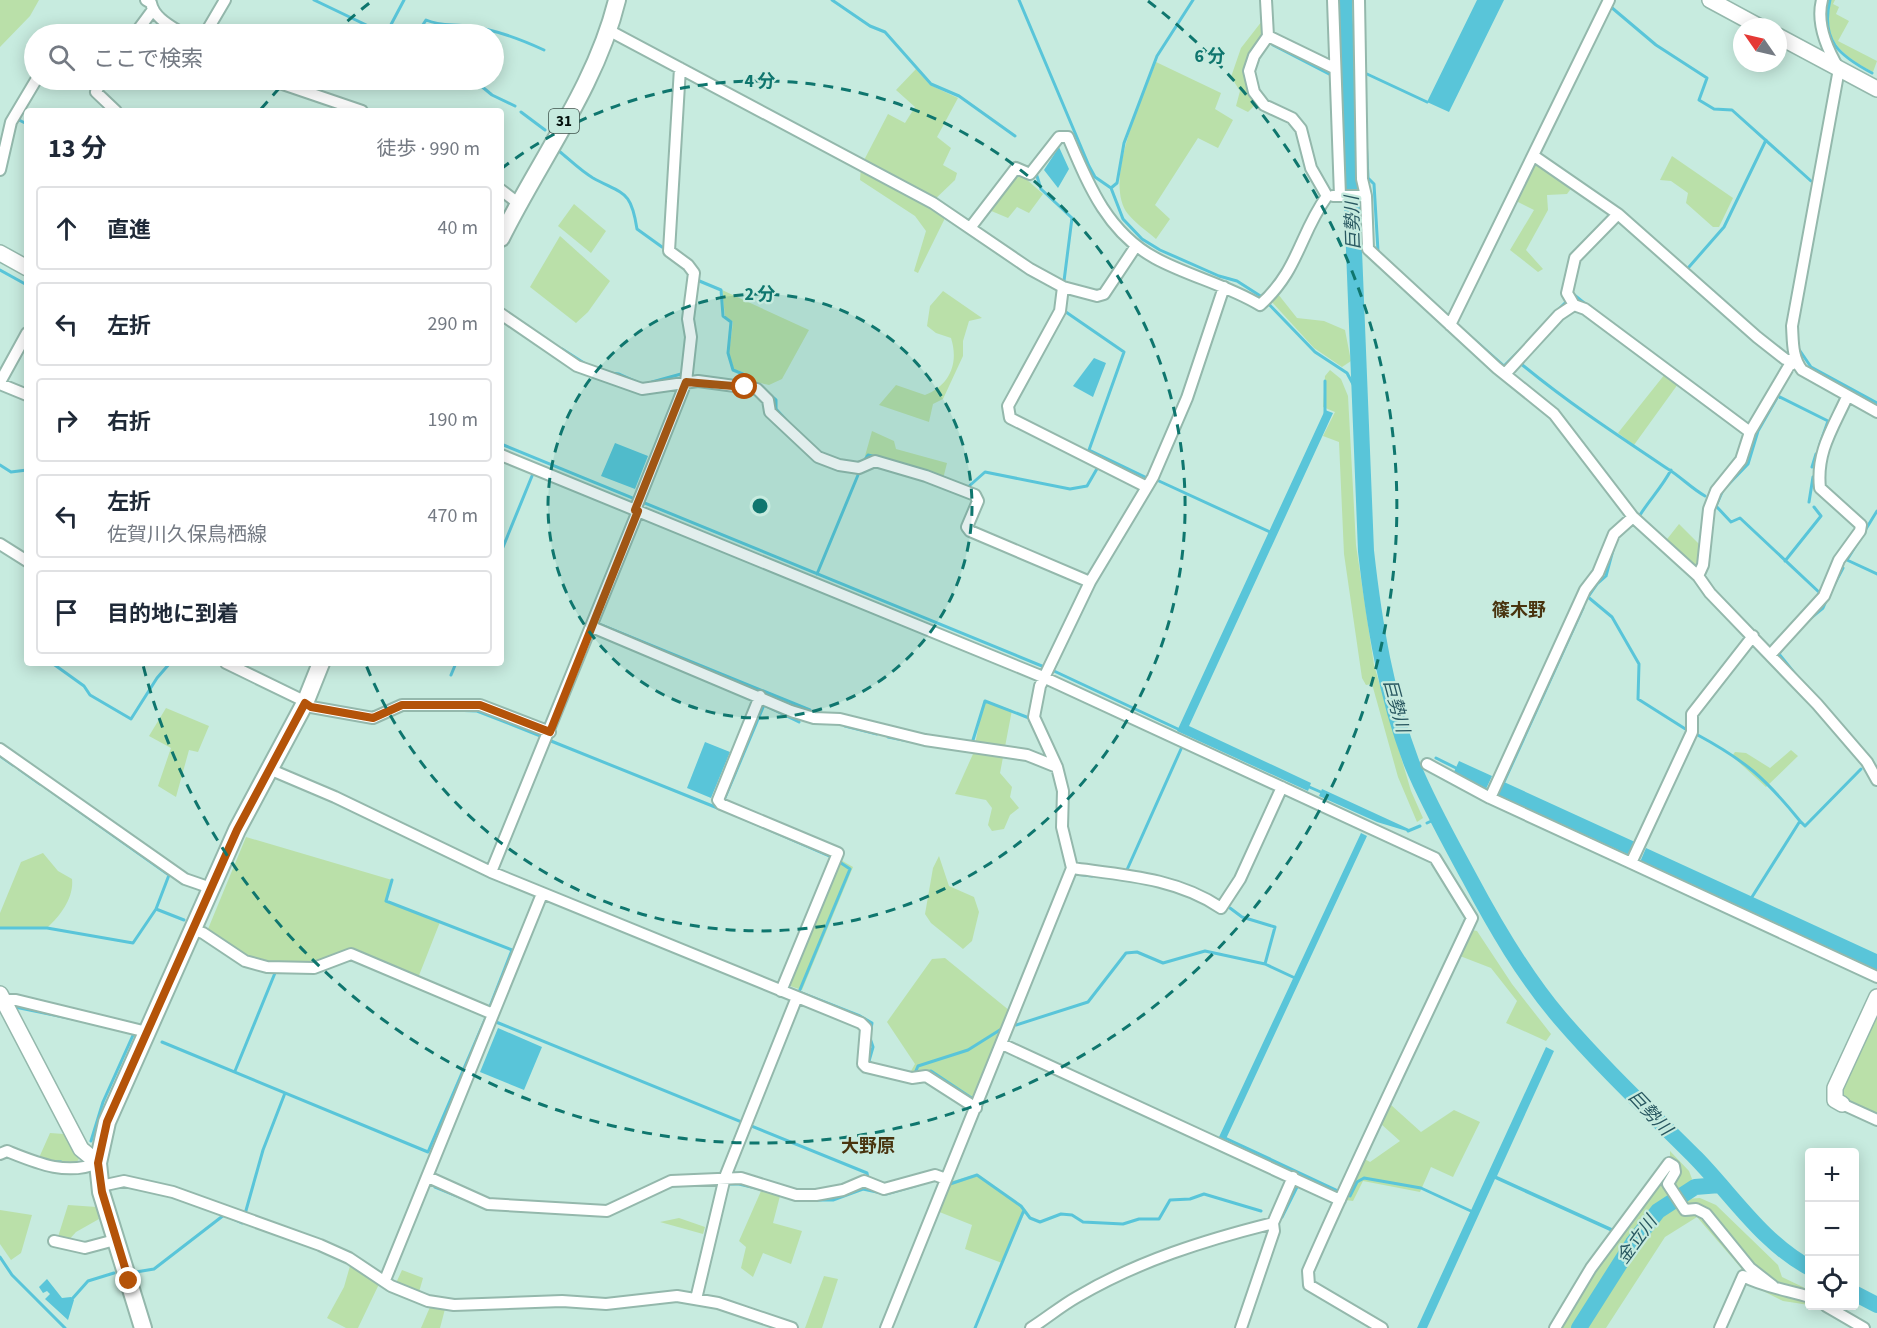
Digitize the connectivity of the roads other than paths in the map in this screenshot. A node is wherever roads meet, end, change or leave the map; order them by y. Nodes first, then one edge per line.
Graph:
1 (146, 0) edge
2 (225, 0) edge
3 (617, 0) edge
4 (1266, 0) edge
5 (1333, 0) edge
6 (1359, 0) edge
7 (1609, 0) edge
8 (1710, 0) edge
9 (1822, 0) edge
10 (152, 11) junction
11 (1743, 18) edge
12 (142, 24) edge
13 (170, 24) edge
14 (211, 24) edge
15 (610, 31) junction
16 (1268, 36) junction
17 (1787, 41) edge
18 (680, 68) junction
19 (1335, 68) junction
20 (1839, 69) junction
21 (1876, 86) edge
22 (30, 90) edge
23 (97, 90) edge
24 (300, 90) edge
25 (326, 99) junction
26 (113, 108) edge
27 (322, 108) edge
28 (353, 108) edge
29 (1534, 156) junction
30 (0, 170) edge
31 (504, 192) edge
32 (1327, 196) junction
33 (1340, 196) junction
34 (1366, 196) junction
35 (518, 203) junction
36 (1618, 214) junction
37 (970, 228) junction
38 (504, 232) edge
39 (1136, 246) junction
40 (0, 253) edge
41 (24, 266) edge
42 (1063, 287) junction
43 (1224, 287) junction
44 (1574, 305) junction
45 (504, 316) edge
46 (1450, 325) junction
47 (24, 339) edge
48 (1796, 362) junction
49 (1505, 374) junction
50 (686, 382) junction
51 (0, 383) edge
52 (24, 394) edge
53 (1847, 397) junction
54 (1877, 412) edge
55 (1750, 432) junction
56 (504, 456) edge
57 (1147, 488) junction
58 (637, 510) junction
59 (1633, 517) junction
60 (0, 544) edge
61 (24, 559) edge
62 (1698, 576) junction
63 (1090, 582) junction
64 (592, 627) junction
65 (1753, 636) junction
66 (1771, 654) junction
67 (232, 666) edge
68 (320, 666) edge
69 (1043, 677) junction
70 (760, 696) junction
71 (305, 703) junction
72 (550, 732) junction
73 (0, 749) edge
74 (1427, 764) dead end
75 (1057, 767) junction
76 (269, 769) junction
77 (1877, 780) edge
78 (1282, 787) junction
79 (1490, 798) junction
80 (1632, 863) junction
81 (1072, 868) junction
82 (491, 872) junction
83 (212, 888) junction
84 (542, 894) junction
85 (193, 930) junction
86 (1877, 977) edge
87 (781, 991) junction
88 (2, 997) edge
89 (797, 997) junction
90 (1877, 997) edge
91 (489, 1012) junction
92 (147, 1032) junction
93 (1002, 1044) junction
94 (1842, 1104) joint
95 (976, 1108) junction
96 (1877, 1120) edge
97 (2, 1150) edge
98 (98, 1163) junction
99 (428, 1177) junction
100 (724, 1177) junction
101 (1293, 1178) junction
102 (946, 1179) junction
103 (101, 1186) junction
104 (1340, 1200) junction
105 (1273, 1224) junction
106 (116, 1240) junction
107 (54, 1241) dead end
108 (385, 1281) junction
109 (1773, 1286) junction
110 (1805, 1296) edge
111 (696, 1299) junction
112 (1834, 1310) edge
113 (1036, 1327) edge
114 (143, 1328) edge
115 (792, 1328) edge
116 (886, 1328) edge
117 (1241, 1328) edge
118 (1382, 1328) edge
119 (1555, 1328) edge
120 (1720, 1328) edge
121 (1864, 1328) edge

1 - 10 street
2 - 14 street
3 - 15 main road, 31
4 - 16 street
5 - 19 street
6 - 34 street
7 - 29 street
8 - 11 street
9 - 20 street
10 - 12 street
10 - 13 street
15 - 18 street
15 - 35 main road, 31
16 - 19 street
16 - 32 street
17 - 20 street
18 - 37 street
18 - 50 street
19 - 33 street
20 - 21 street
20 - 48 street
22 - 30 street
23 - 26 street
24 - 25 street
25 - 27 street
25 - 28 street
29 - 36 street
29 - 46 street
31 - 35 street
32 - 33 street
32 - 43 street
33 - 34 street
34 - 46 street
35 - 38 main road, 31
36 - 44 street
36 - 48 street
37 - 39 street
37 - 42 street
39 - 42 street
39 - 43 street
40 - 41 street
42 - 57 street
43 - 57 street
44 - 49 street
44 - 55 street
45 - 50 street
46 - 49 street
47 - 51 street
48 - 53 street
48 - 55 street
49 - 59 street
50 - 58 street
50 - 63 street
51 - 52 street
53 - 54 street
53 - 66 street
55 - 62 street
56 - 58 street
57 - 63 street
58 - 64 street
58 - 69 street
59 - 62 street
59 - 79 street
60 - 61 street
62 - 65 street
63 - 69 street
64 - 70 street
64 - 72 street
65 - 66 street
65 - 80 street
66 - 77 street
67 - 71 street
68 - 71 main road
69 - 75 street
69 - 78 street
70 - 75 street
70 - 87 street
71 - 72 street
71 - 76 main road
72 - 82 street
73 - 83 street
74 - 79 street
75 - 81 street
76 - 82 street
76 - 83 main road
78 - 81 street
78 - 104 street
79 - 80 street
80 - 86 street
81 - 93 street
82 - 84 street
83 - 85 main road
84 - 87 street
84 - 91 street
85 - 91 street
85 - 92 main road
87 - 89 street
88 - 92 street
88 - 98 street
89 - 95 street
89 - 100 street
90 - 94 street
91 - 99 street
92 - 98 main road
93 - 95 street
93 - 101 street
94 - 96 street
95 - 102 street
97 - 98 street
98 - 103 main road
99 - 100 street
99 - 108 street
100 - 102 street
100 - 111 street
101 - 104 street
101 - 105 street
102 - 116 street
103 - 106 main road
103 - 108 street
104 - 118 street
105 - 113 street
105 - 117 street
106 - 107 street
106 - 114 main road
108 - 111 street
109 - 110 street
109 - 119 street
109 - 120 street
111 - 115 street
112 - 121 street

